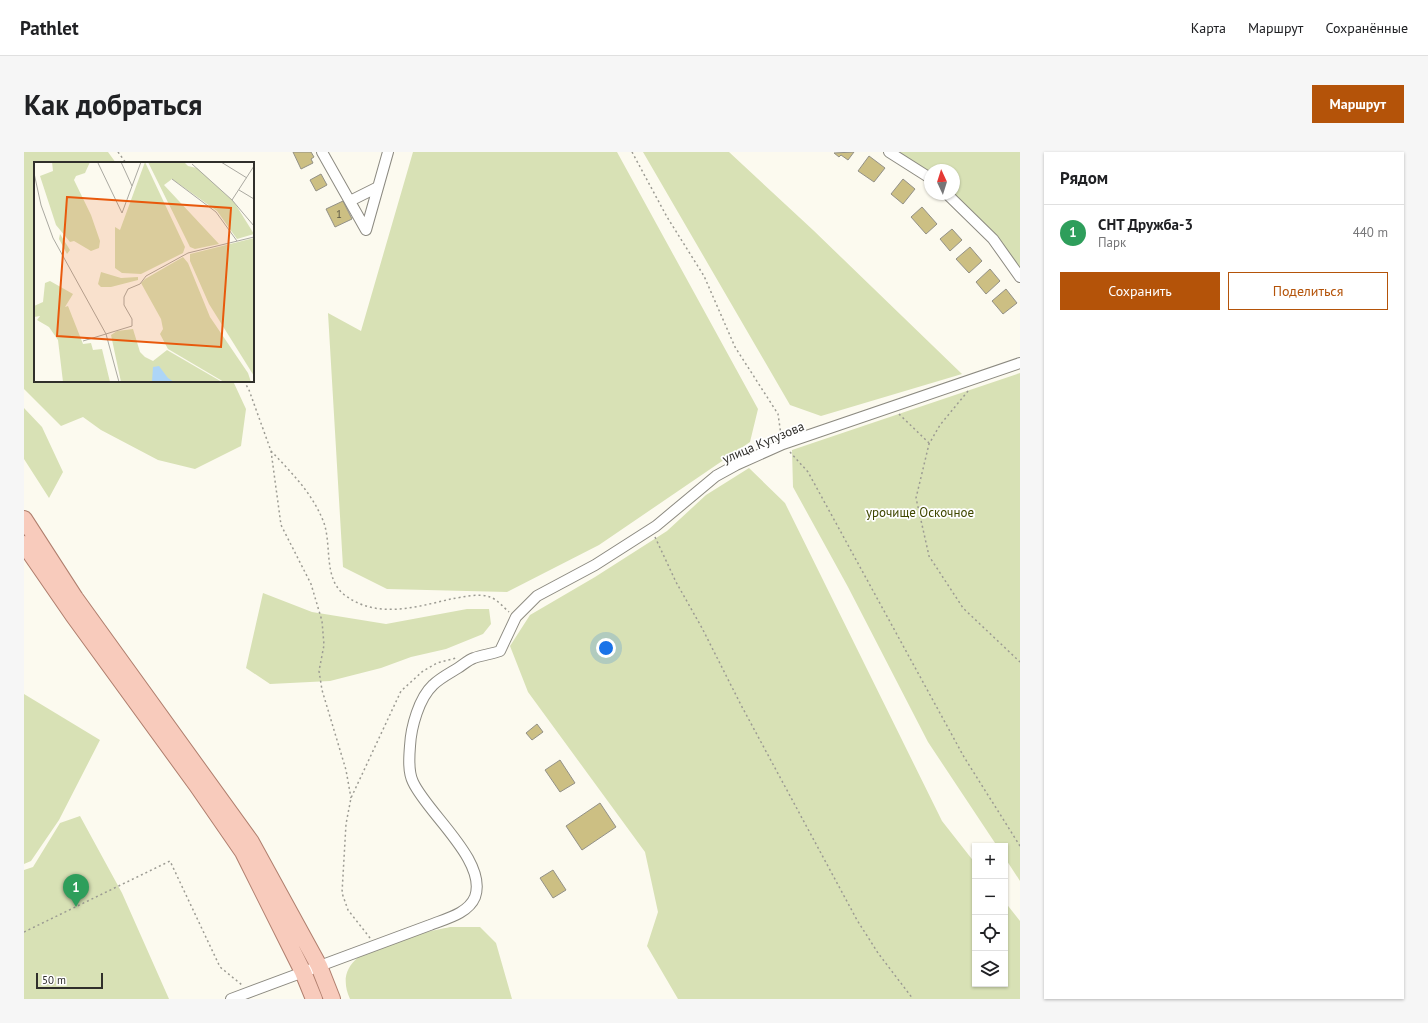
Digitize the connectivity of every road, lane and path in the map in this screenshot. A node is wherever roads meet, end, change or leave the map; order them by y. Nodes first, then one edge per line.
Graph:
1 (118, 152) edge
2 (322, 152) edge
3 (388, 152) edge
4 (632, 152) edge
5 (888, 152) edge
6 (125, 162) edge
7 (924, 174) edge
8 (378, 187) junction
9 (953, 200) edge
10 (350, 201) junction
11 (1020, 276) edge
12 (1020, 364) edge
13 (245, 382) edge
14 (967, 382) junction
15 (896, 407) junction
16 (783, 444) junction
17 (930, 444) junction
18 (271, 451) junction
19 (24, 519) edge
20 (649, 530) junction
21 (24, 544) edge
22 (516, 617) junction
23 (462, 656) dead end
24 (1020, 662) edge
25 (351, 798) junction
26 (1020, 846) edge
27 (24, 932) edge
28 (376, 946) junction
29 (319, 966) junction
30 (303, 972) junction
31 (251, 991) junction
32 (231, 999) edge
33 (314, 999) edge
34 (332, 999) edge
35 (913, 999) edge

1 - 6 path
2 - 10 street
3 - 8 street
4 - 16 path
5 - 7 street
8 - 10 street
8 - 10 street
9 - 11 street
12 - 14 street, улица Кутузова
13 - 18 path
14 - 15 street, улица Кутузова
14 - 17 path
15 - 16 street, улица Кутузова
15 - 17 path
16 - 20 street, улица Кутузова
16 - 26 path
17 - 24 path
18 - 22 path
18 - 25 path
19 - 29 main road
20 - 22 street, улица Кутузова
20 - 35 path
21 - 30 main road
22 - 28 street, улица Кутузова
23 - 25 path
25 - 28 path
27 - 31 path
28 - 29 street
29 - 30 street
29 - 34 main road
30 - 31 street
30 - 33 main road
31 - 32 street

